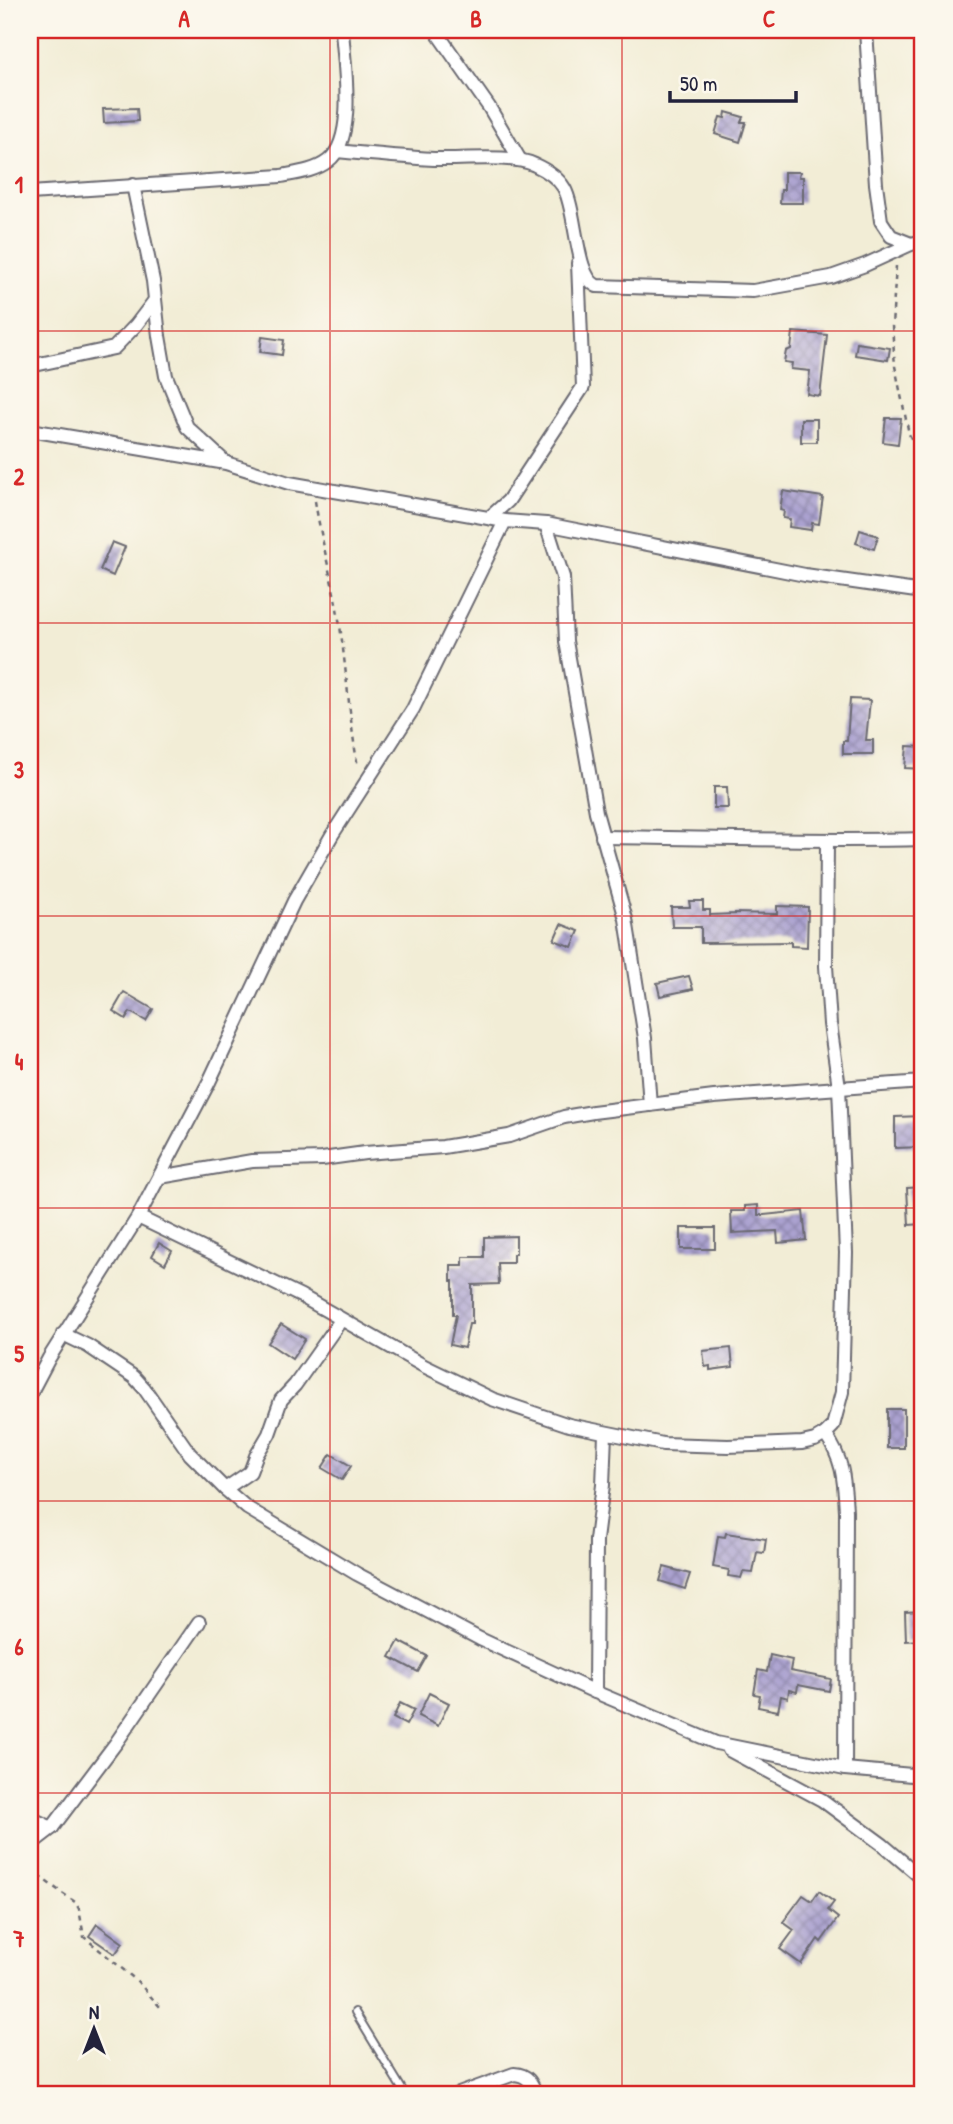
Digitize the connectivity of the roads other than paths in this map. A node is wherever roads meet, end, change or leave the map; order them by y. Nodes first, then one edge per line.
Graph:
1 (342, 30) edge
2 (435, 30) edge
3 (866, 30) edge
4 (337, 151) junction
5 (520, 160) junction
6 (133, 185) junction
7 (30, 193) edge
8 (917, 242) edge
9 (577, 247) junction
10 (155, 300) junction
11 (30, 366) edge
12 (30, 430) edge
13 (226, 463) junction
14 (489, 518) junction
15 (505, 521) junction
16 (546, 524) junction
17 (923, 592) edge
18 (602, 837) junction
19 (923, 839) edge
20 (827, 842) junction
21 (923, 1082) edge
22 (839, 1087) junction
23 (650, 1105) junction
24 (160, 1177) junction
25 (138, 1217) junction
26 (341, 1320) junction
27 (63, 1334) junction
28 (30, 1394) edge
29 (605, 1434) junction
30 (825, 1434) junction
31 (225, 1489) junction
32 (199, 1622) dead end
33 (595, 1692) junction
34 (716, 1743) junction
35 (845, 1769) junction
36 (923, 1776) edge
37 (30, 1818) edge
38 (52, 1828) junction
39 (30, 1845) edge
40 (923, 1879) edge
41 (355, 2012) dead end
42 (405, 2094) edge
43 (459, 2094) edge
44 (536, 2094) edge

1 - 4 street
2 - 5 street
3 - 8 street
4 - 5 street
4 - 6 street
5 - 9 street
6 - 7 street
6 - 10 street
8 - 9 street
9 - 14 street
10 - 11 street
10 - 13 street
12 - 13 street
13 - 14 street
14 - 15 street
15 - 16 street
15 - 24 street
16 - 17 street
16 - 18 street
18 - 20 street
18 - 23 street
19 - 20 street
20 - 22 street
21 - 22 street
22 - 23 street
22 - 30 street
23 - 24 street
24 - 25 street
25 - 26 street
25 - 27 street
26 - 29 street
26 - 31 street
27 - 28 street
27 - 31 street
29 - 30 street
29 - 33 street
30 - 35 street
31 - 33 street
32 - 38 street
33 - 34 street
34 - 35 street
34 - 40 street
35 - 36 street
37 - 38 street
38 - 39 street
41 - 42 lane
43 - 44 street

